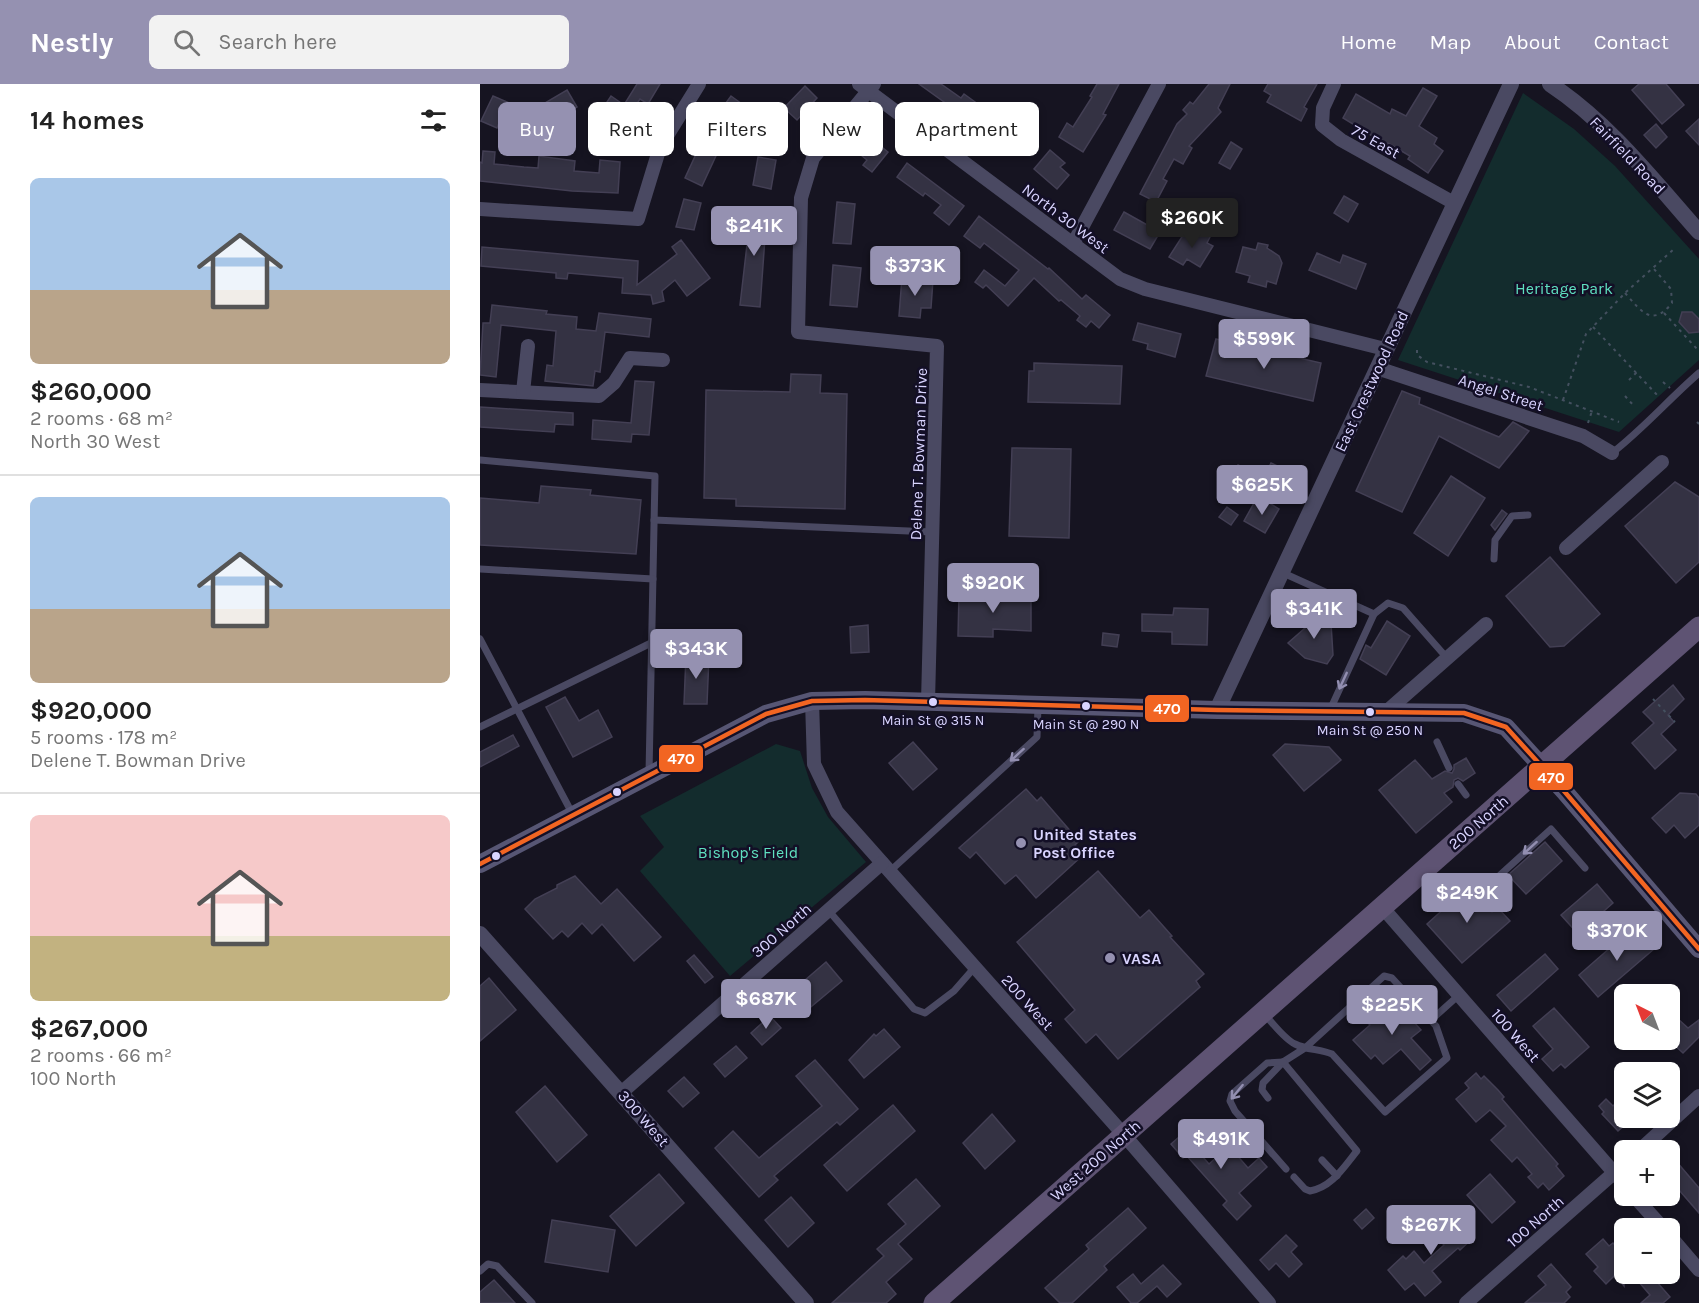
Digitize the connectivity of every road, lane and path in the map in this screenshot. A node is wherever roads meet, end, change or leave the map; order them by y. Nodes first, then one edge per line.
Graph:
1 (699, 84) edge
2 (1159, 84) edge
3 (1334, 84) edge
4 (1511, 84) edge
5 (1550, 84) edge
6 (867, 86) edge
7 (1454, 203) junction
8 (480, 209) edge
9 (1699, 232) edge
10 (1073, 244) junction
11 (1675, 248) dead end
12 (1653, 268) junction
13 (1625, 293) junction
14 (1664, 313) junction
15 (1593, 327) junction
16 (528, 346) dead end
17 (1385, 349) junction
18 (1697, 349) dead end
19 (1417, 350) dead end
20 (663, 360) dead end
21 (1377, 368) junction
22 (1636, 372) junction
23 (1699, 374) edge
24 (1629, 380) dead end
25 (480, 390) edge
26 (1654, 390) dead end
27 (523, 392) junction
28 (1625, 396) dead end
29 (1563, 400) junction
30 (1635, 407) dead end
31 (1592, 411) junction
32 (1619, 422) dead end
33 (1588, 423) dead end
34 (1612, 453) joint
35 (480, 460) edge
36 (1662, 462) dead end
37 (1528, 515) dead end
38 (654, 520) junction
39 (932, 532) junction
40 (1566, 548) dead end
41 (1494, 559) dead end
42 (480, 569) edge
43 (1281, 572) junction
44 (653, 579) junction
45 (1374, 614) junction
46 (1486, 624) dead end
47 (1699, 627) edge
48 (480, 639) edge
49 (651, 643) junction
50 (1447, 658) junction
51 (1653, 699) dead end
52 (812, 701) junction
53 (927, 702) junction
54 (1038, 706) junction
55 (517, 709) junction
56 (1217, 710) junction
57 (1330, 711) junction
58 (1386, 712) junction
59 (1676, 722) dead end
60 (480, 727) edge
61 (1437, 742) dead end
62 (1541, 766) junction
63 (1449, 768) dead end
64 (648, 776) junction
65 (1458, 784) dead end
66 (1466, 795) dead end
67 (573, 815) junction
68 (480, 864) edge
69 (886, 867) junction
70 (1585, 868) dead end
71 (1500, 875) dead end
72 (1382, 907) junction
73 (828, 910) junction
74 (480, 934) edge
75 (1699, 949) edge
76 (975, 967) junction
77 (1283, 994) joint
78 (1459, 995) junction
79 (1262, 1013) junction
80 (1431, 1020) junction
81 (1305, 1047) junction
82 (1283, 1062) junction
83 (621, 1093) junction
84 (1699, 1096) edge
85 (1268, 1098) dead end
86 (1124, 1135) junction
87 (1651, 1140) edge
88 (1322, 1160) dead end
89 (1614, 1163) edge
90 (1286, 1169) dead end
91 (1614, 1174) edge
92 (1337, 1176) junction
93 (1294, 1178) dead end
94 (1643, 1206) edge
95 (1654, 1218) edge
96 (1680, 1248) edge
97 (1699, 1270) edge
98 (480, 1271) edge
99 (532, 1303) edge
100 (806, 1303) edge
101 (934, 1303) edge
102 (1269, 1303) edge
103 (1466, 1303) edge

1 - 8 street
2 - 10 street
3 - 7 street, 75 East
4 - 7 street, East Crestwood Road
5 - 9 street, Fairfield Road
6 - 10 street, North 30 West
6 - 39 street, Delene T. Bowman Drive
7 - 17 street, East Crestwood Road
10 - 17 street, North 30 West
11 - 12 path
12 - 13 path
12 - 14 path
13 - 14 path
13 - 15 path
14 - 18 path
15 - 22 path
15 - 29 path
16 - 27 street
17 - 21 street, East Crestwood Road
19 - 29 path
20 - 27 street
21 - 34 street, Angel Street
21 - 43 street, East Crestwood Road
22 - 24 path
22 - 26 path
23 - 34 lane
25 - 27 street
28 - 30 path
29 - 31 path
31 - 32 path
31 - 33 path
35 - 38 lane
36 - 40 street
37 - 41 lane
38 - 39 lane
38 - 44 lane
39 - 53 street, Delene T. Bowman Drive
42 - 44 lane
43 - 45 lane
43 - 56 street, East Crestwood Road
44 - 49 lane
45 - 50 lane
45 -> 57 lane
46 - 50 street
47 - 62 main road, 200 North
48 - 55 lane
49 - 55 lane
49 - 64 lane
50 - 58 street
51 - 59 path
52 - 53 main road
52 - 64 main road
52 - 69 street, 200 West
53 - 54 main road
54 - 56 main road
54 -> 69 lane
55 - 60 lane
55 - 67 lane
56 - 57 main road
57 - 58 main road
58 - 62 main road
61 - 63 lane
62 - 72 main road, 200 North
62 - 75 main road
64 - 67 main road
65 - 66 lane
67 - 68 main road
69 - 73 street, 300 North
69 - 76 street, 200 West
70 -> 71 lane
72 - 77 main road, 200 North
72 - 78 street, 100 West
73 - 76 lane
73 - 83 street, 300 North
74 - 83 street, 300 West
76 - 86 street, 200 West
77 - 79 main road, West 200 North
78 - 80 lane
78 - 89 street, 100 West
79 - 81 lane
79 - 86 main road, West 200 North
80 - 81 lane
80 - 81 lane
81 - 82 lane
82 - 85 lane
82 -> 90 lane
82 - 92 lane
83 - 100 street, 300 West
84 - 87 street
86 - 101 main road, West 200 North
86 - 102 street, 200 West
88 - 92 lane
91 - 103 street, 100 North
92 - 93 lane
94 - 95 street
96 - 97 street
98 - 99 lane

